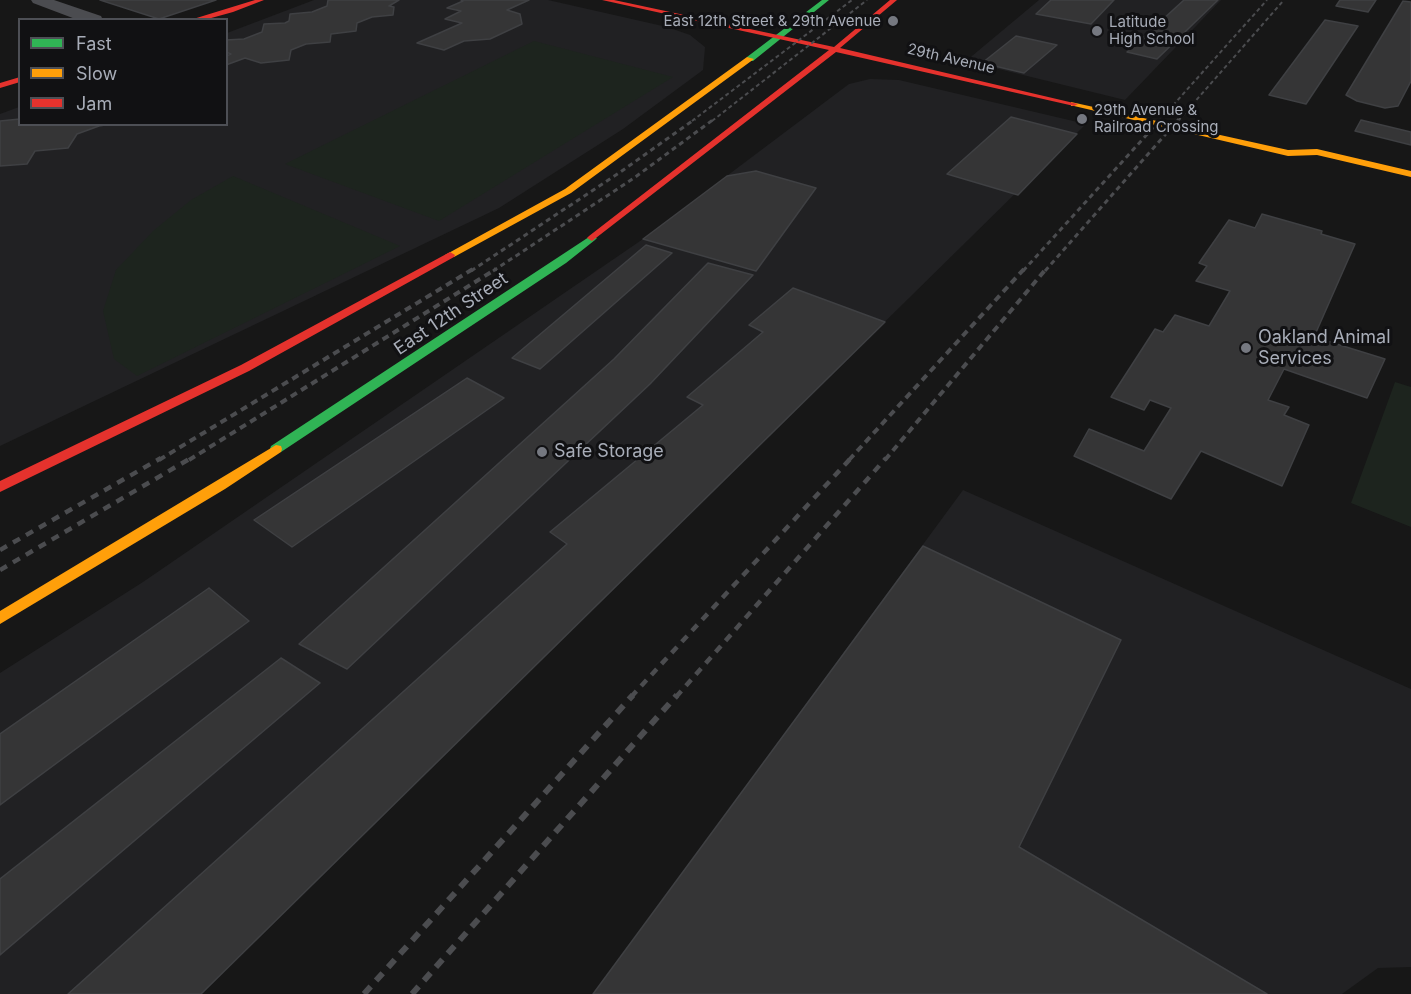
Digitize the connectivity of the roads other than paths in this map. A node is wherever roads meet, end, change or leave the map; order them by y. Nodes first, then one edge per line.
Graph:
1 (39, 0) edge
2 (261, 0) edge
3 (605, 0) edge
4 (826, 0) edge
5 (894, 0) edge
6 (225, 15) edge
7 (89, 18) edge
8 (206, 18) edge
9 (704, 20) junction
10 (781, 37) junction
11 (722, 38) dead end
12 (835, 50) junction
13 (731, 59) dead end
14 (876, 72) dead end
15 (942, 74) junction
16 (728, 75) junction
17 (18, 80) edge
18 (818, 82) dead end
19 (0, 86) edge
20 (768, 102) junction
21 (1288, 153) junction
22 (1310, 169) dead end
23 (1411, 174) edge
24 (0, 487) edge
25 (0, 618) edge

1 - 7 street
2 - 6 main road
3 - 9 main road, 29th Avenue
4 - 10 main road
5 - 12 main road, East 12th Street
6 - 8 main road
9 - 10 main road, 29th Avenue
9 - 11 main road
10 - 12 main road, 29th Avenue
10 - 16 main road
12 - 15 main road, 29th Avenue
12 - 20 main road, East 12th Street
13 - 16 main road
14 - 15 main road
15 - 21 main road, 29th Avenue
16 - 24 main road
17 - 19 main road
18 - 20 main road
20 - 25 main road, East 12th Street
21 - 22 main road, 29th Avenue
21 - 23 main road, 29th Avenue

